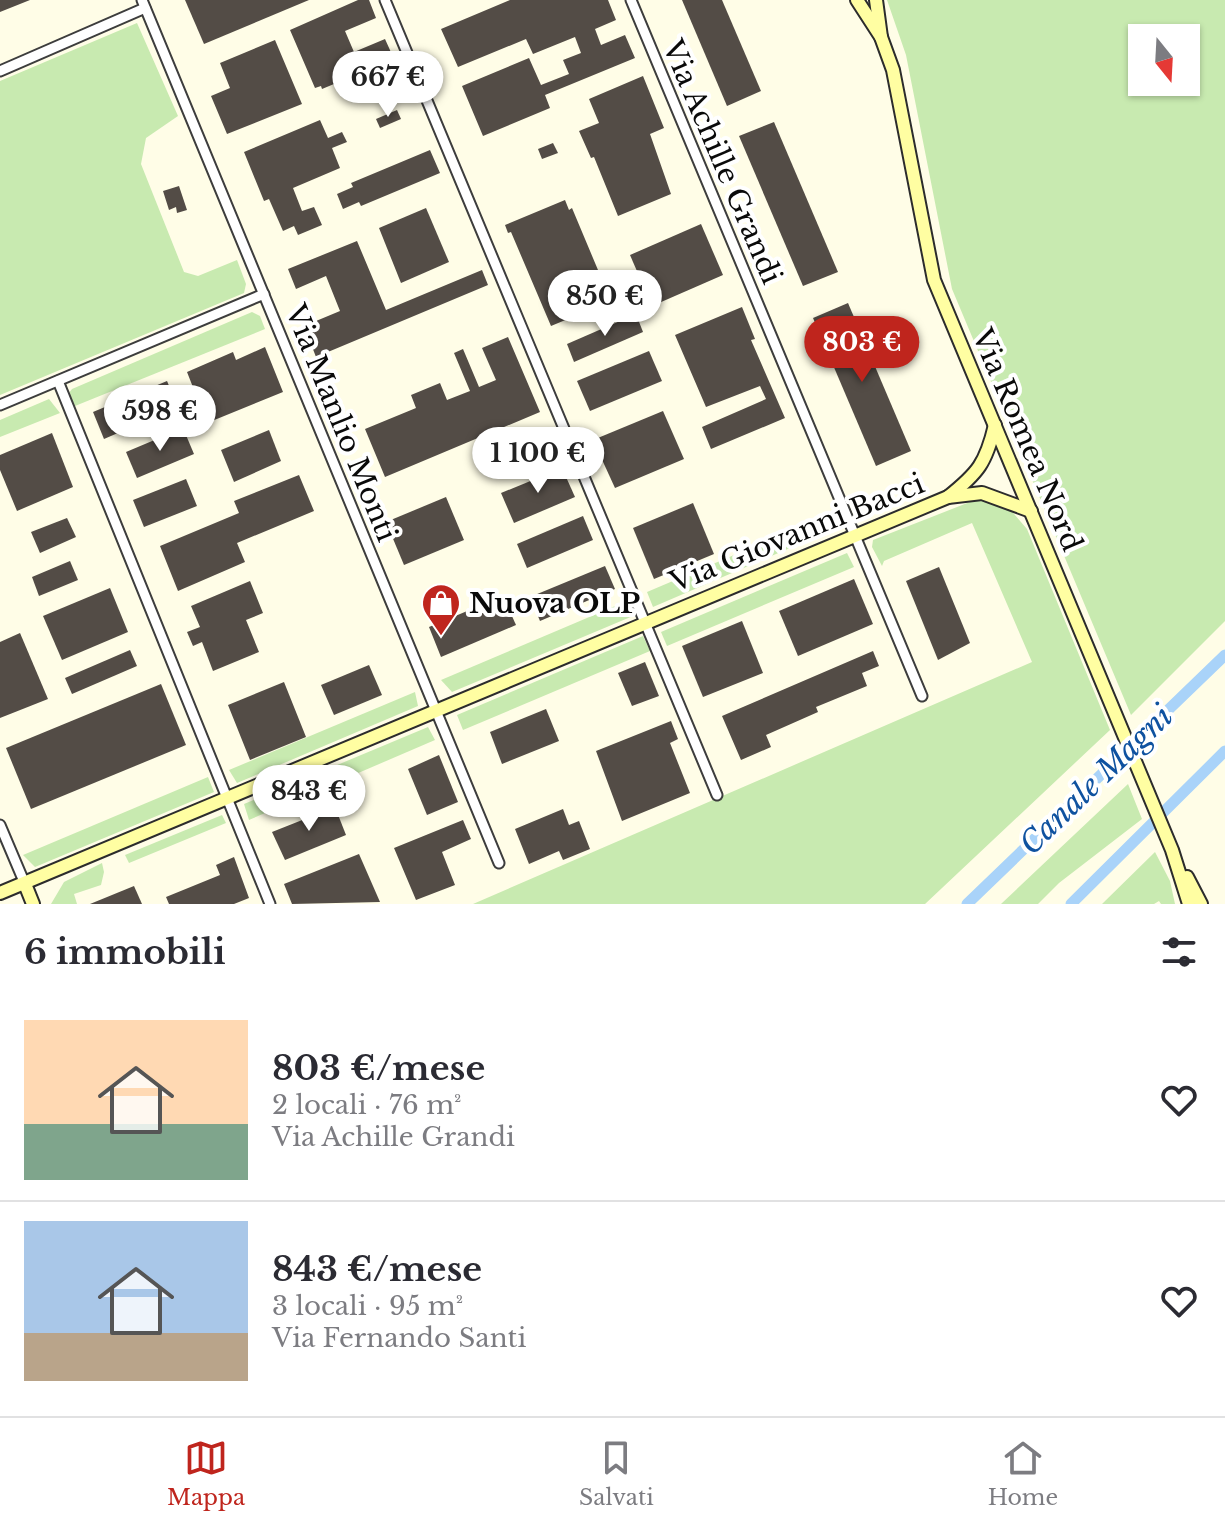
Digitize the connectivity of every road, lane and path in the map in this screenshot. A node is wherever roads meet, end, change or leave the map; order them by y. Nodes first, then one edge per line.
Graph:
1 (385, 0) edge
2 (631, 0) edge
3 (857, 0) edge
4 (876, 0) edge
5 (144, 4) edge
6 (881, 37) junction
7 (0, 71) edge
8 (264, 294) junction
9 (58, 381) junction
10 (0, 405) edge
11 (995, 425) junction
12 (948, 497) junction
13 (1031, 511) junction
14 (854, 535) junction
15 (644, 622) junction
16 (922, 696) dead end
17 (435, 710) junction
18 (717, 795) dead end
19 (228, 796) junction
20 (0, 825) edge
21 (1172, 850) junction
22 (499, 863) dead end
23 (25, 884) junction
24 (0, 893) edge
25 (33, 904) edge
26 (270, 904) edge
27 (1189, 904) edge
28 (1201, 904) edge

1 - 15 street
2 - 14 street, Via Achille Grandi
3 - 6 main road, Via Romea Nord
4 - 6 main road, Via Romea Nord
5 - 7 street
5 - 8 street, Via Manlio Monti
6 - 11 main road, Via Romea Nord
8 - 9 street
8 - 17 street, Via Manlio Monti
9 - 10 street
9 - 19 street
11 - 12 main road, Via Giovanni Bacci
11 - 13 main road, Via Romea Nord
12 - 13 main road, Via Giovanni Bacci
12 - 14 main road, Via Giovanni Bacci
13 - 21 main road, Via Romea Nord
14 - 15 main road, Via Giovanni Bacci
14 - 16 street, Via Achille Grandi
15 - 17 main road, Via Giovanni Bacci
15 - 18 street
17 - 19 main road, Via Giovanni Bacci
17 - 22 street, Via Manlio Monti
19 - 23 main road, Via Giovanni Bacci
19 - 26 street
20 - 23 street
21 - 27 main road, Via Romea Nord
21 - 28 main road, Via Romea Nord
23 - 24 main road, Via Giovanni Bacci
23 - 25 main road

